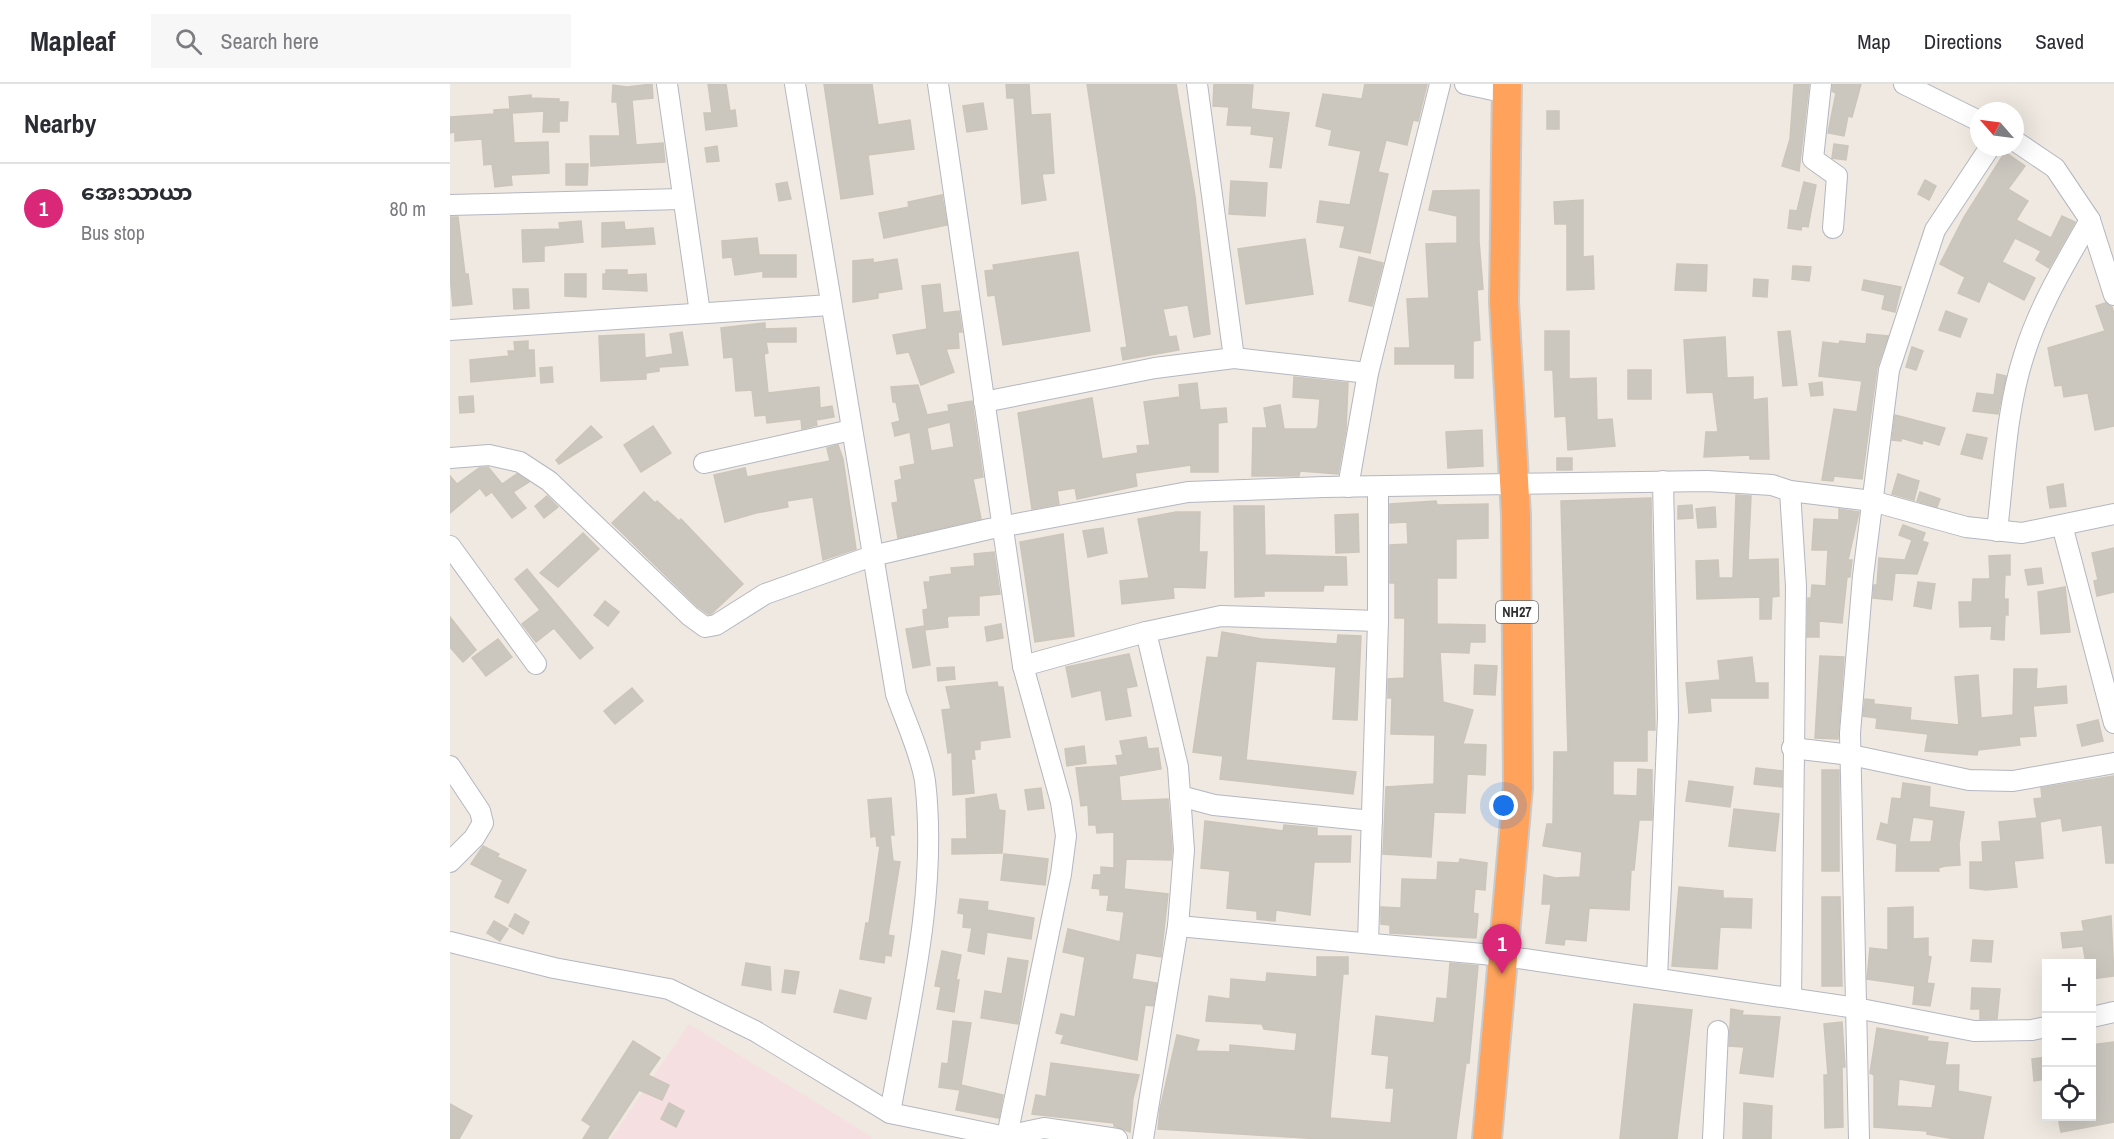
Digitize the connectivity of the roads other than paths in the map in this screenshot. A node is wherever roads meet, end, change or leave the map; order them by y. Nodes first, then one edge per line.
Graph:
1 (667, 84) edge
2 (795, 84) edge
3 (938, 84) edge
4 (1197, 84) edge
5 (1440, 84) edge
6 (1465, 84) edge
7 (1821, 84) edge
8 (1904, 84) edge
9 (1507, 88) edge
10 (1970, 117) edge
11 (2024, 147) edge
12 (1984, 156) edge
13 (681, 199) junction
14 (450, 205) edge
15 (2090, 220) junction
16 (1833, 228) dead end
17 (2114, 295) edge
18 (830, 305) junction
19 (700, 313) junction
20 (450, 330) edge
21 (1234, 358) junction
22 (1368, 373) junction
23 (984, 402) junction
24 (851, 430) junction
25 (450, 458) edge
26 (705, 463) dead end
27 (1663, 481) junction
28 (1514, 486) junction
29 (1348, 487) junction
30 (1378, 487) junction
31 (1790, 491) junction
32 (1872, 501) junction
33 (2114, 514) edge
34 (2061, 525) junction
35 (1002, 527) junction
36 (1997, 531) junction
37 (450, 546) edge
38 (872, 556) junction
39 (1378, 621) junction
40 (1146, 632) junction
41 (536, 664) dead end
42 (1023, 666) junction
43 (2114, 723) edge
44 (1792, 748) junction
45 (1851, 755) junction
46 (2114, 763) edge
47 (450, 766) edge
48 (1180, 796) junction
49 (1372, 821) junction
50 (450, 862) edge
51 (1178, 926) junction
52 (450, 942) edge
53 (1368, 943) junction
54 (1504, 956) junction
55 (1657, 978) junction
56 (1791, 998) junction
57 (1856, 1008) junction
58 (2114, 1012) edge
59 (2096, 1016) edge
60 (2042, 1028) edge
61 (1718, 1031) dead end
62 (890, 1113) junction
63 (1011, 1138) edge
64 (1117, 1139) edge
65 (1143, 1139) edge
66 (1487, 1139) edge
67 (1713, 1139) edge
68 (1859, 1139) edge

1 - 13 street
2 - 18 street
3 - 23 street
4 - 21 street
5 - 22 street
6 - 9 street
7 - 16 street
8 - 10 street
9 - 28 highway, NH27
11 - 15 street
12 - 32 street
13 - 14 street
13 - 19 street
15 - 17 street
15 - 36 street
18 - 19 street
18 - 24 street
19 - 20 street
21 - 22 street
21 - 23 street
22 - 29 street
23 - 35 street
24 - 26 street
24 - 38 street
25 - 38 street
27 - 28 street
27 - 31 street
27 - 55 street
28 - 30 street
28 - 54 highway, NH27
29 - 30 street
29 - 35 street
30 - 39 street
31 - 32 street
31 - 44 street
32 - 36 street
32 - 45 street
33 - 34 street
34 - 36 street
34 - 43 street
35 - 38 street
35 - 42 street
37 - 41 street
38 - 62 street
39 - 40 street
39 - 49 street
40 - 42 street
40 - 48 street
42 - 63 street
44 - 45 street
44 - 56 street
45 - 46 street
45 - 57 street
47 - 50 street
48 - 49 street
48 - 51 street
49 - 53 street
51 - 53 street
51 - 65 street
52 - 62 street
53 - 54 street
54 - 55 street
54 - 66 highway, NH27
55 - 56 street
56 - 57 street
57 - 60 street
57 - 68 street
58 - 59 street
61 - 67 street
62 - 63 street
63 - 64 street

